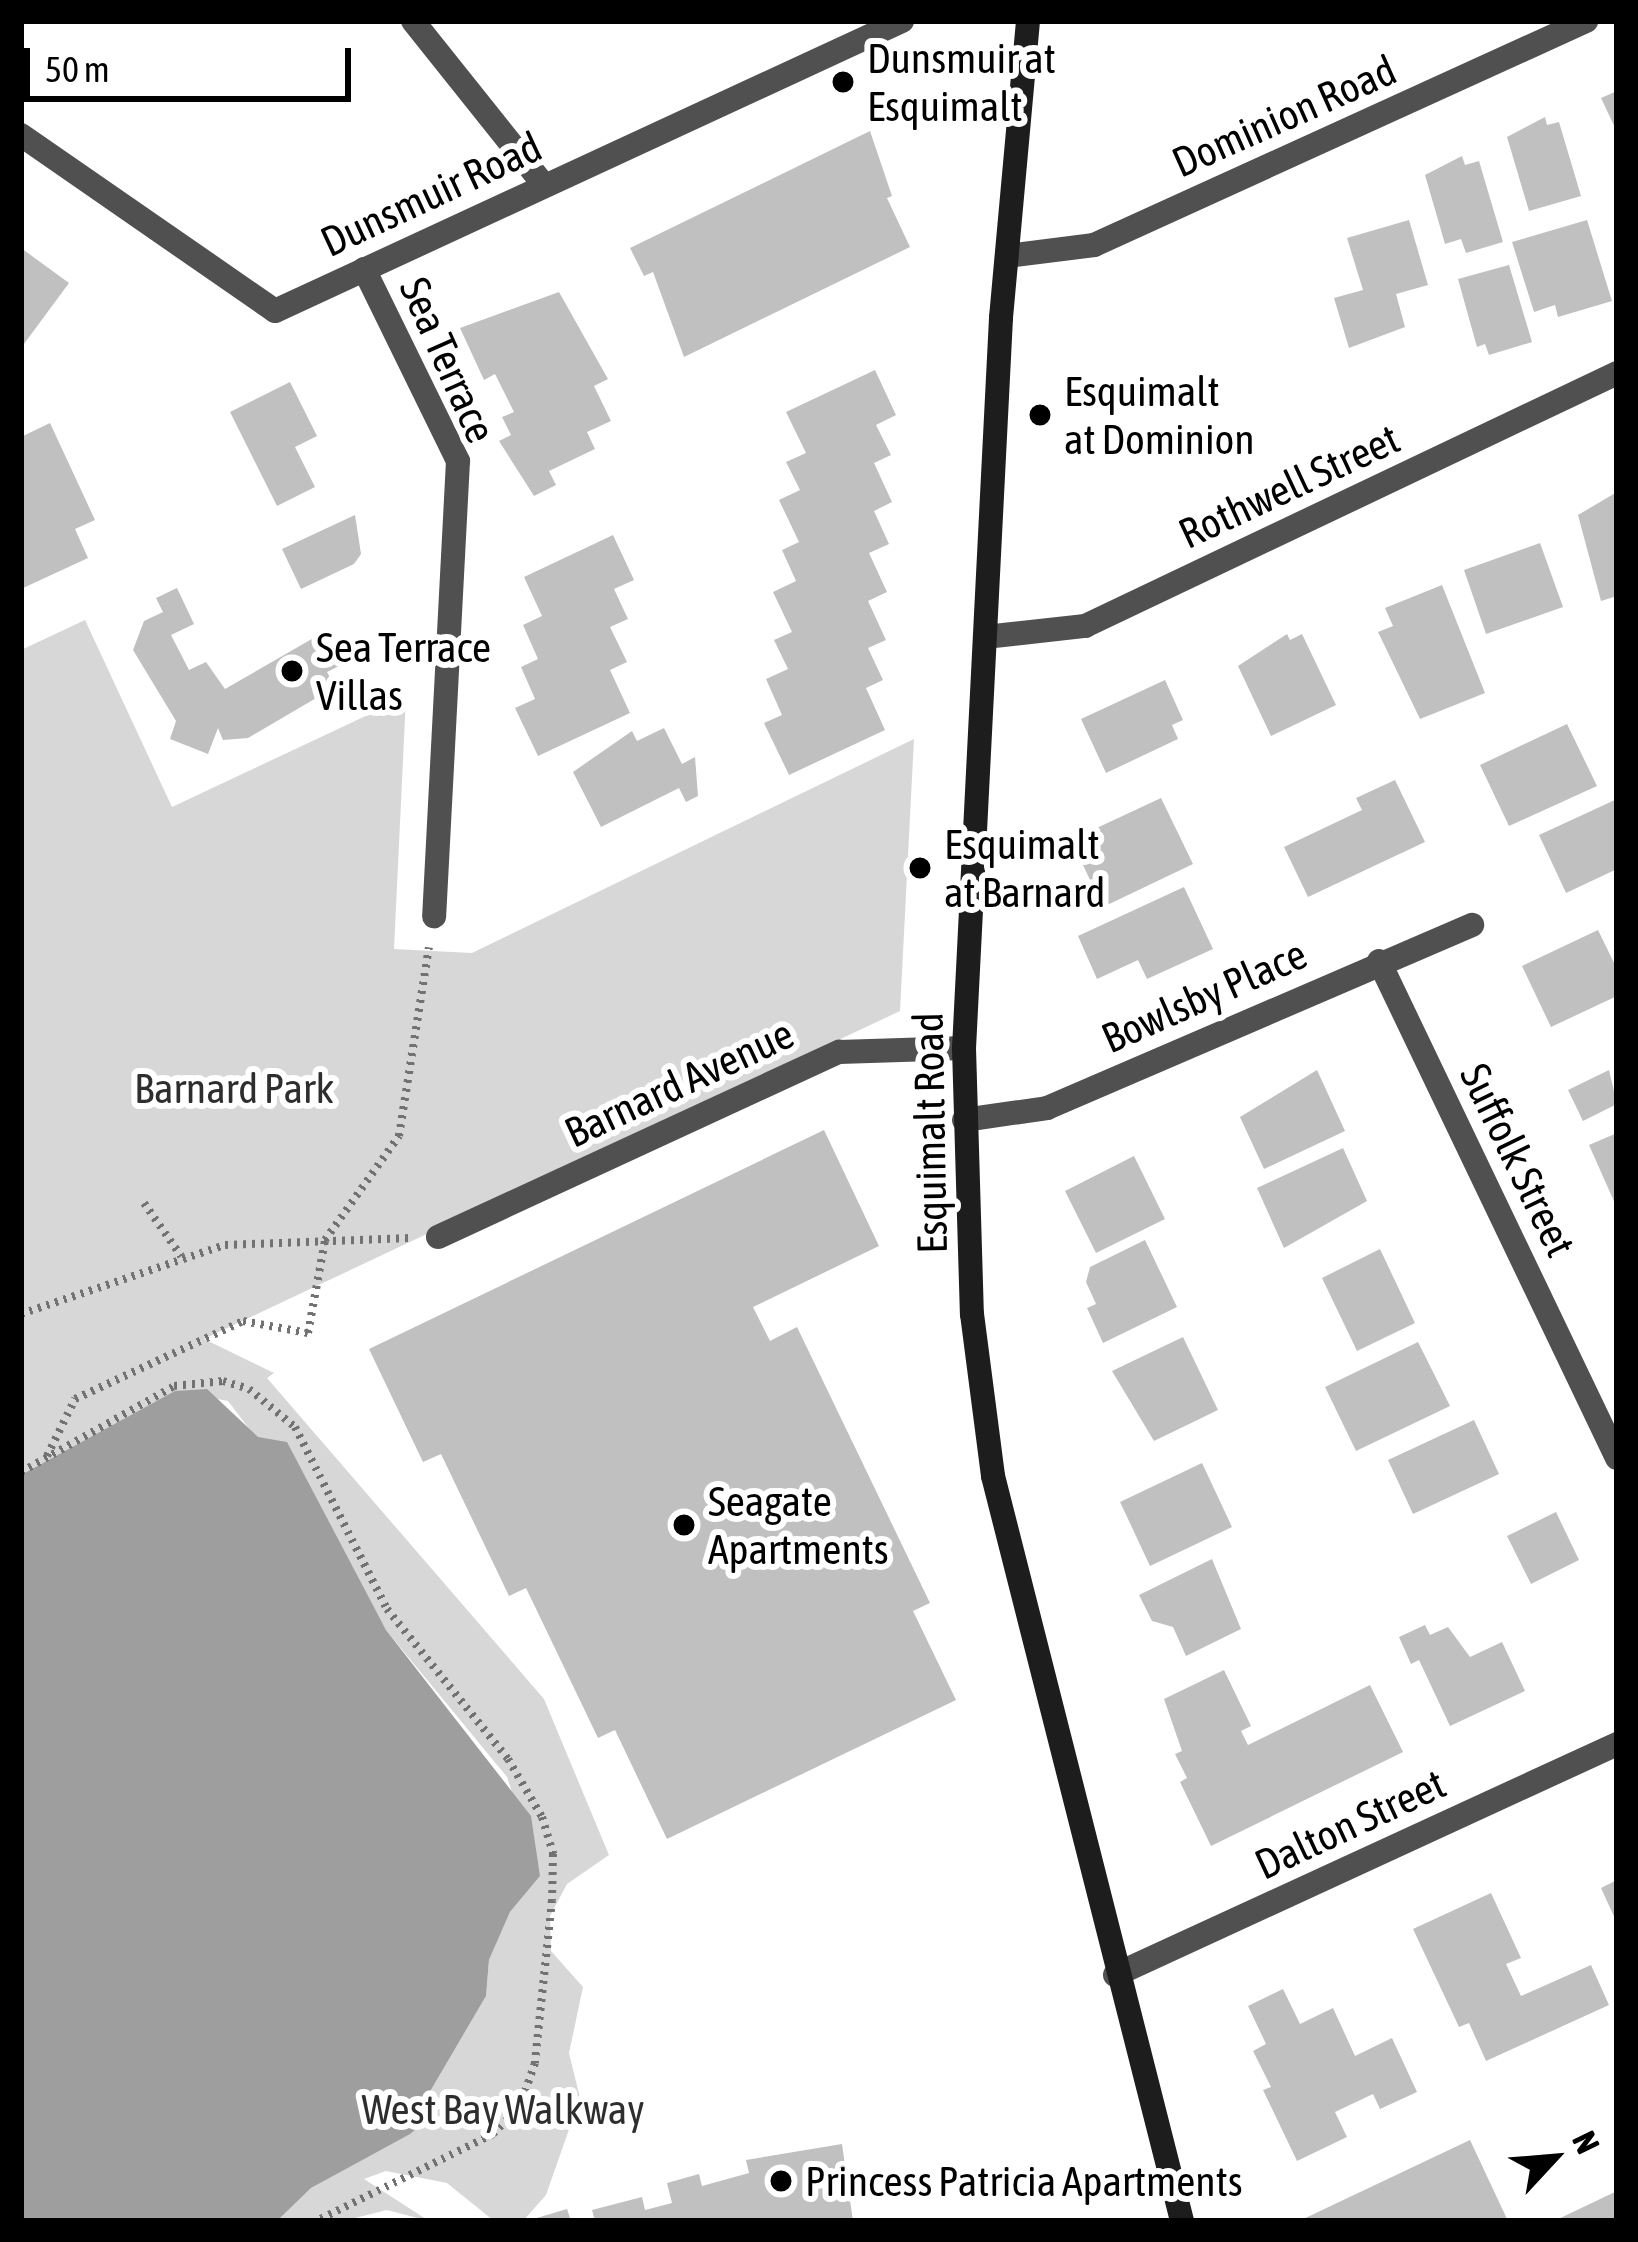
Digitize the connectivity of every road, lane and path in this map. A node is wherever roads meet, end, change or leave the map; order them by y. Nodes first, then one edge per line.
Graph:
1 (413, 21) edge
2 (902, 21) edge
3 (1028, 21) edge
4 (1586, 21) edge
5 (21, 135) edge
6 (544, 184) junction
7 (1007, 256) junction
8 (364, 269) junction
9 (1617, 373) edge
10 (985, 638) junction
11 (434, 916) joint
12 (1472, 925) dead end
13 (1379, 962) junction
14 (964, 1048) junction
15 (964, 1120) junction
16 (143, 1203) dead end
17 (438, 1237) joint
18 (325, 1240) junction
19 (181, 1256) junction
20 (21, 1314) edge
21 (46, 1458) junction
22 (1617, 1458) edge
23 (21, 1472) edge
24 (1617, 1744) edge
25 (1114, 1975) junction
26 (316, 2221) edge
27 (1182, 2221) edge

1 - 6 street
2 - 6 street, Dunsmuir Road
3 - 7 main road, Esquimalt Road
4 - 7 street, Dominion Road
5 - 8 street, Dunsmuir Road
6 - 8 street, Dunsmuir Road
7 - 10 main road, Esquimalt Road
8 - 11 street, Sea Terrace
9 - 10 street, Rothwell Street
10 - 14 main road, Esquimalt Road
11 - 18 path
12 - 13 street, Bowlsby Place
13 - 15 street, Bowlsby Place
13 - 22 street, Suffolk Street
14 - 15 main road, Esquimalt Road
14 - 17 street, Barnard Avenue
15 - 25 main road, Esquimalt Road
16 - 19 path
17 - 18 path
18 - 19 path
18 - 21 path
19 - 20 path
21 - 23 path
21 - 26 path
24 - 25 street, Dalton Street
25 - 27 main road, Esquimalt Road

